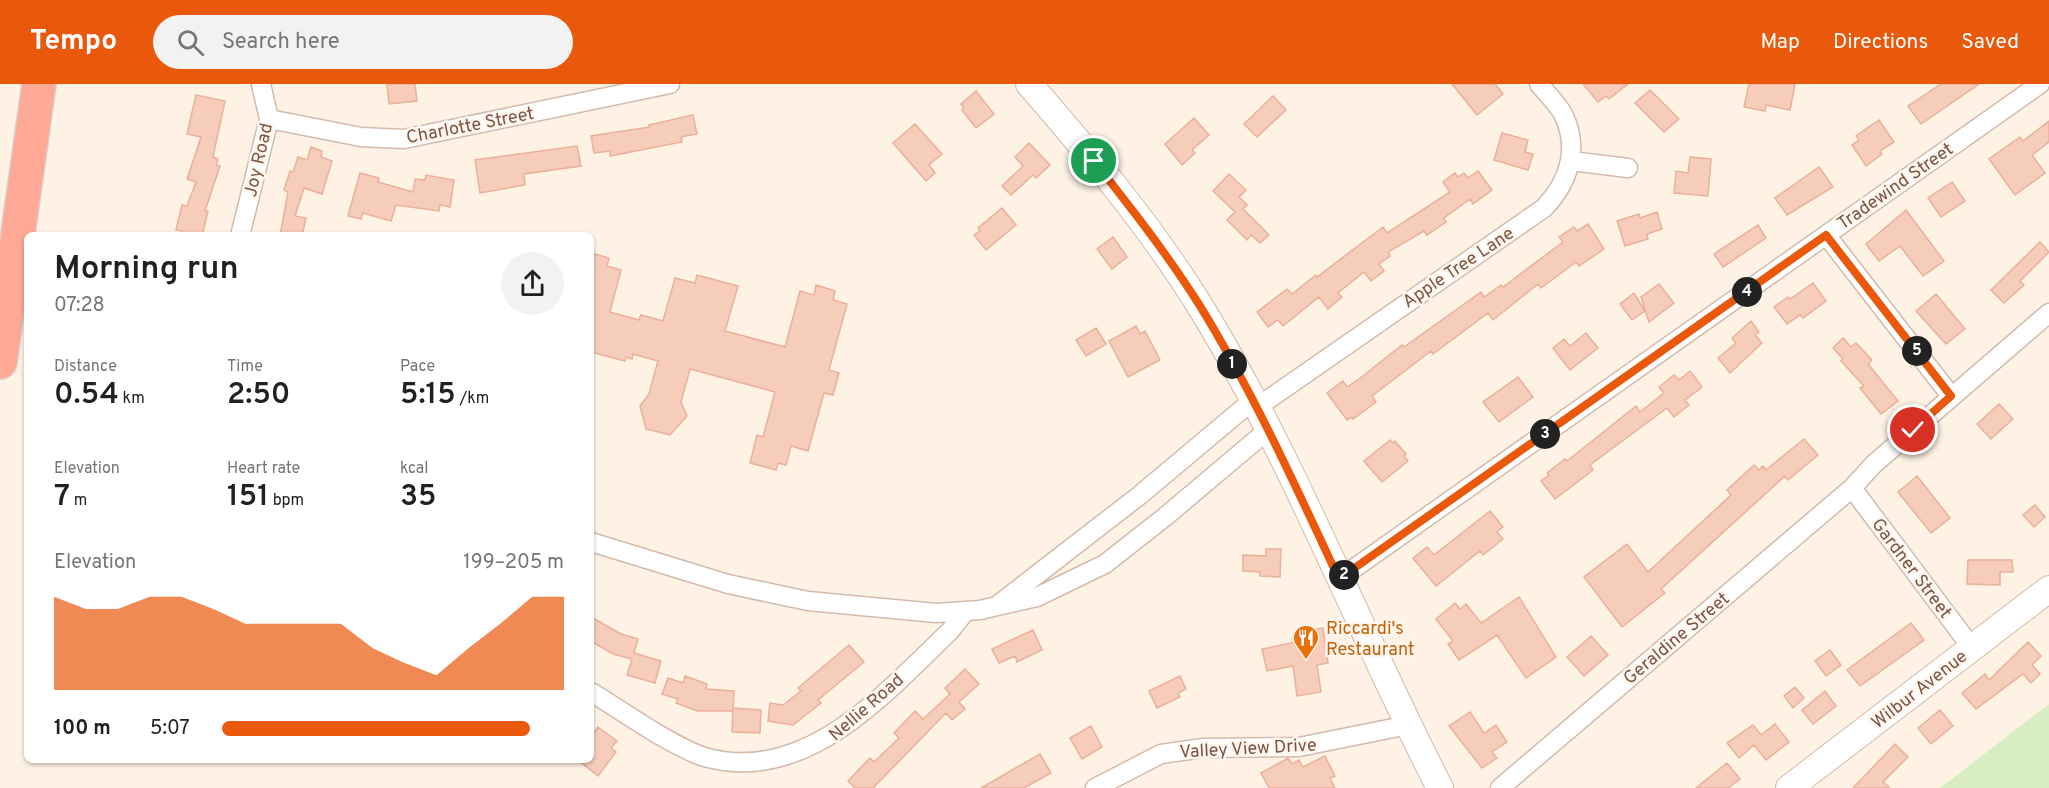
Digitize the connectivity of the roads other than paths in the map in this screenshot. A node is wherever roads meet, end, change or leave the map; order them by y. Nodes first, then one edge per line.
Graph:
1 (39, 84) edge
2 (261, 84) edge
3 (670, 84) edge
4 (1029, 84) edge
5 (1539, 84) edge
6 (2040, 84) edge
7 (269, 119) junction
8 (1571, 161) junction
9 (1628, 168) dead end
10 (241, 232) edge
11 (1826, 235) junction
12 (2049, 313) edge
13 (0, 362) edge
14 (1951, 396) junction
15 (1254, 404) junction
16 (1268, 430) junction
17 (1852, 488) junction
18 (594, 543) edge
19 (1339, 579) junction
20 (2049, 589) edge
21 (995, 607) junction
22 (965, 612) junction
23 (1972, 648) junction
24 (594, 694) edge
25 (1408, 725) junction
26 (1095, 788) edge
27 (1440, 788) edge
28 (1500, 788) edge
29 (1789, 788) edge

1 - 13 highway
2 - 7 street, Joy Road
3 - 7 street, Charlotte Street
4 - 15 main road
5 - 8 street
6 - 11 street, Tradewind Street
7 - 10 street, Joy Road
8 - 9 street
8 - 15 street, Apple Tree Lane
11 - 14 street
11 - 19 street, Tradewind Street
12 - 14 street, Geraldine Street
14 - 17 street, Geraldine Street
15 - 16 main road
15 - 21 street
16 - 19 main road
16 - 21 street
17 - 23 street, Gardner Street
17 - 28 street, Geraldine Street
18 - 22 street
19 - 25 main road
20 - 23 main road, Wilbur Avenue
21 - 22 street
22 - 24 street, Nellie Road
23 - 29 main road, Wilbur Avenue
25 - 26 street, Valley View Drive
25 - 27 main road

